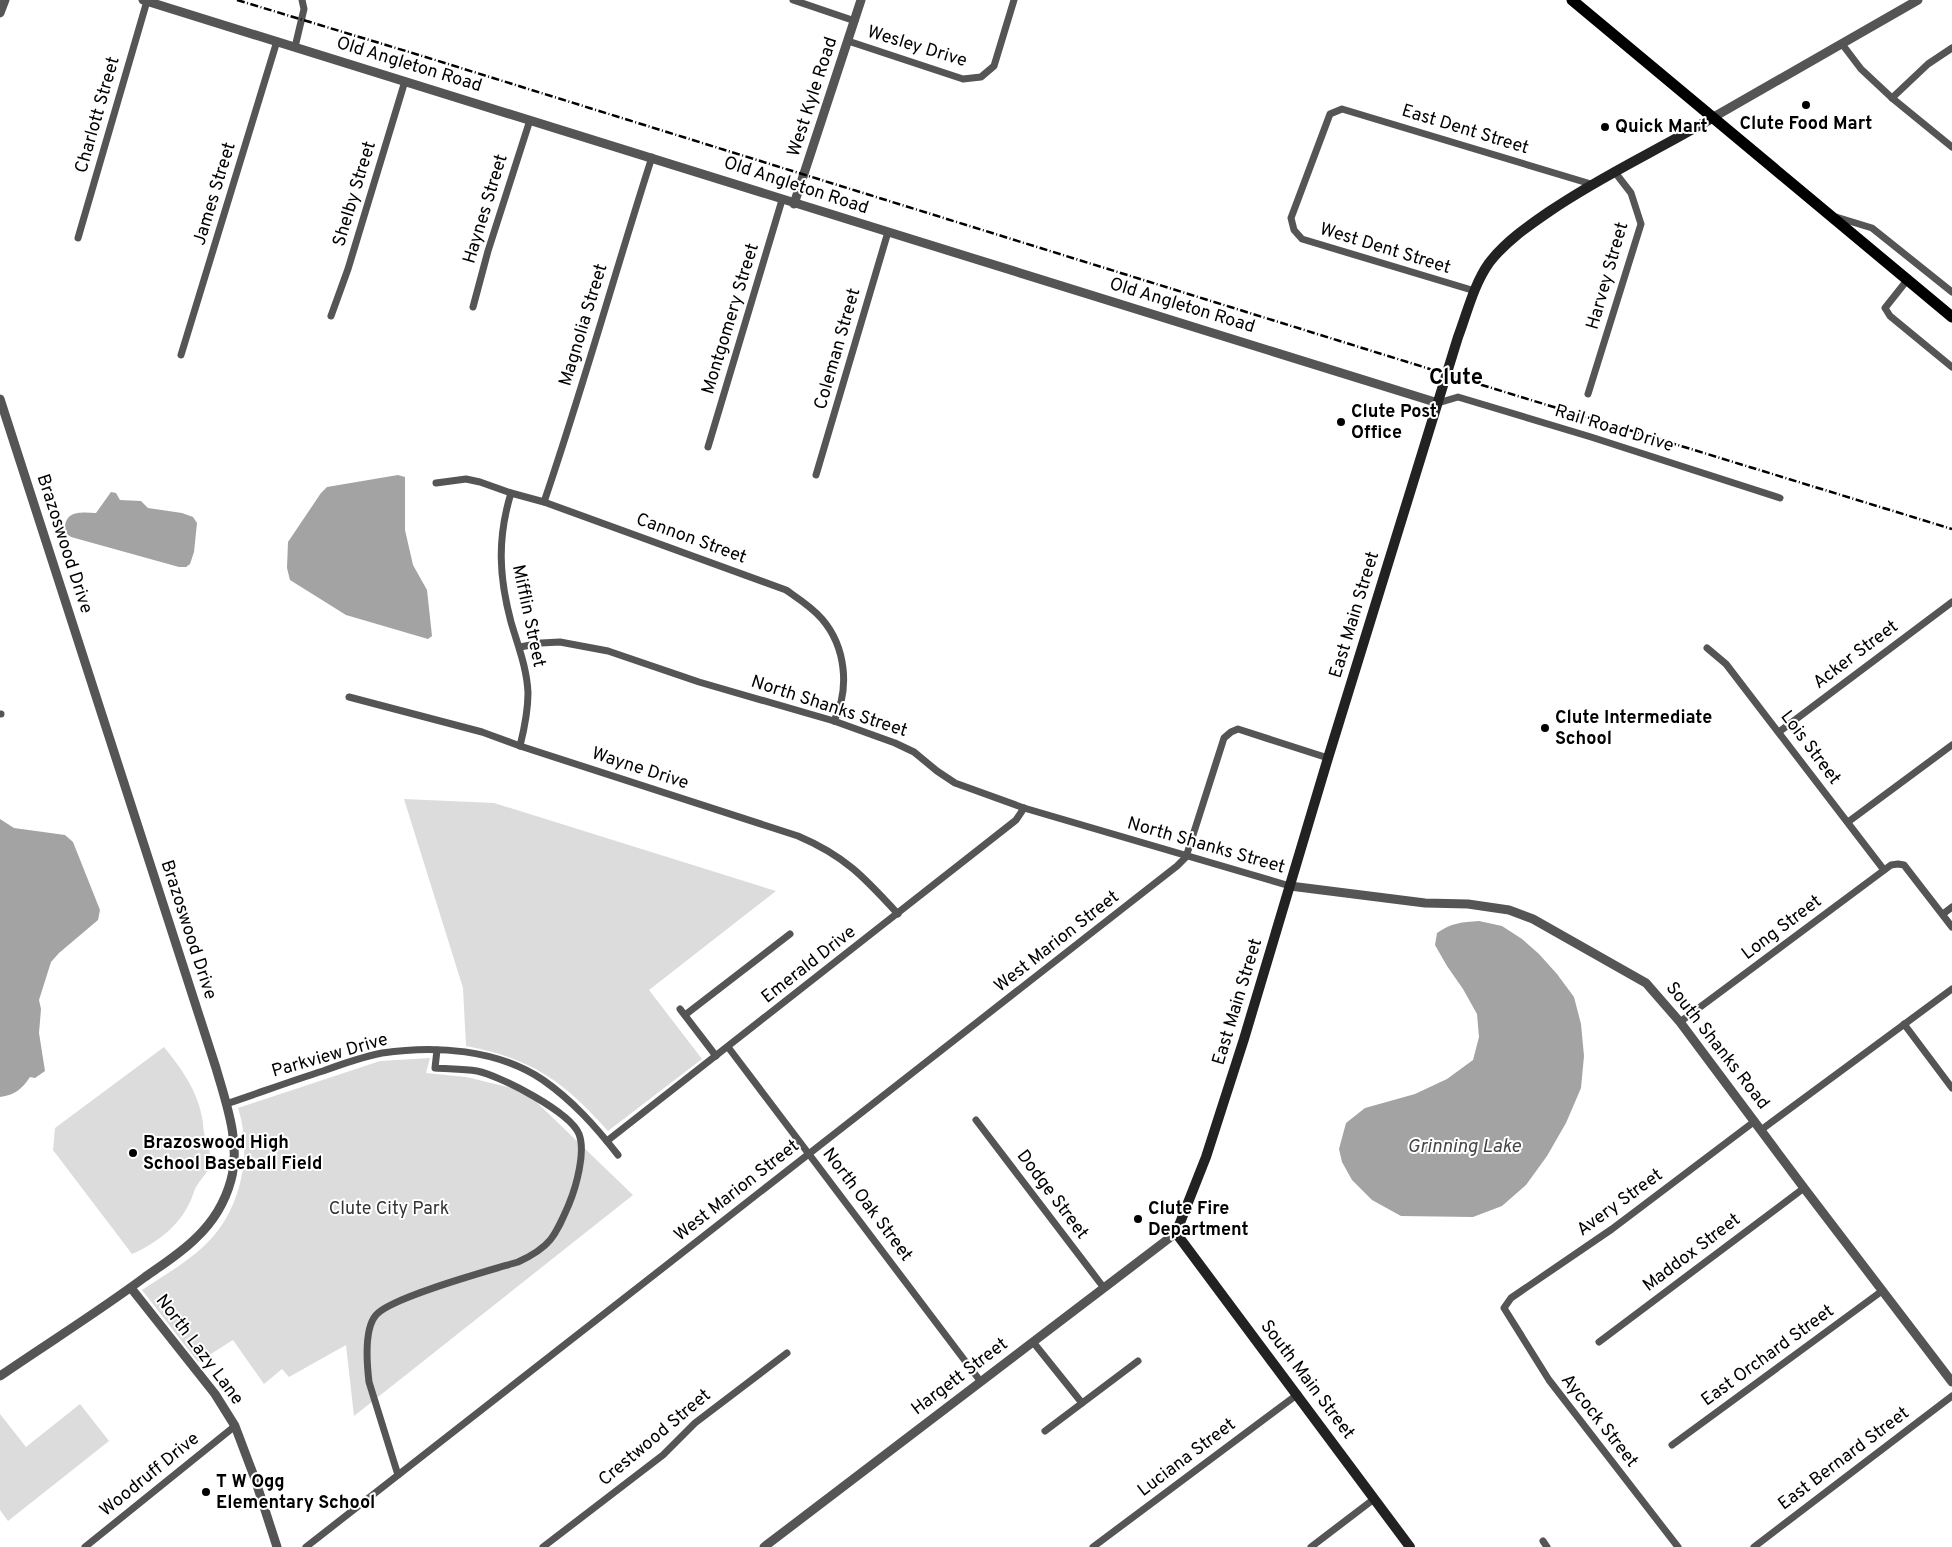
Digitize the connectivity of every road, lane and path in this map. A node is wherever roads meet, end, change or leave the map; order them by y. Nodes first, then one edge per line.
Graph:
1 (5, 0) edge
2 (145, 0) edge
3 (302, 0) edge
4 (793, 0) edge
5 (861, 0) edge
6 (1014, 0) edge
7 (1572, 0) edge
8 (1918, 0) edge
9 (0, 13) edge
10 (855, 21) junction
11 (277, 40) junction
12 (848, 42) junction
13 (1842, 44) junction
14 (295, 47) junction
15 (1952, 48) edge
16 (405, 81) junction
17 (1892, 98) junction
18 (1330, 114) joint
19 (1712, 118) junction
20 (530, 120) junction
21 (1952, 147) edge
22 (652, 158) junction
23 (1614, 171) junction
24 (1592, 184) junction
25 (782, 200) junction
26 (794, 204) junction
27 (1832, 215) junction
28 (888, 232) junction
29 (78, 238) dead end
30 (1908, 279) junction
31 (1475, 291) junction
32 (1952, 292) edge
33 (472, 308) dead end
34 (331, 316) dead end
35 (1952, 317) edge
36 (182, 355) dead end
37 (1952, 368) edge
38 (1588, 394) dead end
39 (0, 399) edge
40 (1438, 403) junction
41 (708, 447) dead end
42 (816, 476) dead end
43 (436, 483) dead end
44 (510, 493) junction
45 (1780, 498) dead end
46 (544, 502) junction
47 (1952, 602) edge
48 (520, 648) junction
49 (1707, 648) dead end
50 (350, 696) dead end
51 (834, 721) junction
52 (1779, 732) junction
53 (1952, 745) edge
54 (520, 746) junction
55 (1328, 758) junction
56 (1024, 808) junction
57 (1848, 822) junction
58 (1186, 857) junction
59 (1884, 870) junction
60 (1290, 886) junction
61 (1952, 907) edge
62 (898, 914) junction
63 (1943, 914) junction
64 (1952, 927) edge
65 (790, 934) dead end
66 (1952, 989) edge
67 (680, 1009) dead end
68 (685, 1016) junction
69 (1680, 1022) junction
70 (1904, 1024) junction
71 (728, 1047) junction
72 (437, 1050) junction
73 (716, 1056) junction
74 (1952, 1088) edge
75 (226, 1104) junction
76 (976, 1120) dead end
77 (1755, 1121) junction
78 (1761, 1130) junction
79 (607, 1141) junction
80 (810, 1153) junction
81 (618, 1155) dead end
82 (1804, 1188) junction
83 (1176, 1233) junction
84 (131, 1288) junction
85 (1104, 1288) junction
86 (1882, 1291) junction
87 (1504, 1308) joint
88 (1033, 1342) junction
89 (1598, 1342) dead end
90 (787, 1353) dead end
91 (1138, 1361) dead end
92 (0, 1376) edge
93 (981, 1382) junction
94 (1952, 1382) edge
95 (1298, 1394) junction
96 (1952, 1396) edge
97 (1082, 1403) junction
98 (235, 1426) junction
99 (1045, 1431) dead end
100 (1672, 1445) dead end
101 (398, 1475) junction
102 (1374, 1499) junction
103 (85, 1547) edge
104 (277, 1547) edge
105 (306, 1547) edge
106 (543, 1547) edge
107 (764, 1547) edge
108 (1093, 1547) edge
109 (1311, 1547) edge
110 (1410, 1547) edge
111 (1678, 1547) edge
112 (1754, 1547) edge

1 - 9 street
2 - 11 street, Old Angleton Road
2 - 29 street, Charlott Street
3 - 14 street
4 - 10 street
5 - 10 street, West Kyle Road
6 - 12 street, Wesley Drive
7 - 19 main road
8 - 13 street
10 - 12 street, West Kyle Road
11 - 14 street, Old Angleton Road
11 - 36 street, James Street
12 - 26 street, West Kyle Road
13 - 17 street
13 - 19 street
14 - 16 street, Old Angleton Road
15 - 17 street
16 - 20 street, Old Angleton Road
16 - 34 street, Shelby Street
17 - 21 street
18 - 24 street, East Dent Street
18 - 31 street, West Dent Street
19 - 23 main road, East Main Street
19 - 27 main road
20 - 22 street, Old Angleton Road
20 - 33 street, Haynes Street
22 - 25 street, Old Angleton Road
22 - 46 street, Magnolia Street
23 - 24 main road, East Main Street
23 - 38 street, Harvey Street
24 - 31 main road, East Main Street
25 - 26 street, Old Angleton Road
25 - 41 street, Montgomery Street
26 - 28 street, Old Angleton Road
27 - 30 main road
27 - 32 street
28 - 40 street, Old Angleton Road
28 - 42 street, Coleman Street
30 - 35 main road
30 - 37 street
31 - 40 main road, East Main Street
39 - 75 street, Brazoswood Drive
40 - 45 street, Rail Road Drive
40 - 55 main road, East Main Street
43 - 44 street, Cannon Street
44 - 46 street, Cannon Street
44 - 48 street, Mifflin Street
46 - 51 street, Cannon Street
47 - 52 street, Acker Street
48 - 51 street, North Shanks Street
48 - 54 street, Mifflin Street
49 - 52 street, Lois Street
50 - 54 street, Wayne Drive
51 - 56 street, North Shanks Street
52 - 57 street, Lois Street
53 - 57 street
54 - 62 street, Wayne Drive
55 - 58 street
55 - 60 main road, East Main Street
56 - 58 street, North Shanks Street
56 - 62 street, Emerald Drive
57 - 59 street, Lois Street
58 - 60 street, North Shanks Street
58 - 80 street, West Marion Street
59 - 63 street, Long Street
59 - 69 street, Long Street
60 - 69 street, South Shanks Road
60 - 83 main road, East Main Street
61 - 63 street
62 - 71 street, Emerald Drive
63 - 64 street
65 - 68 street
66 - 70 street
67 - 68 street
68 - 73 street
69 - 77 street, South Shanks Road
70 - 74 street
70 - 78 street
71 - 73 street, Emerald Drive
71 - 80 street, North Oak Street
72 - 75 street, Parkview Drive
72 - 79 street, Parkview Drive
72 - 101 street
73 - 79 street, Emerald Drive
75 - 84 street, Brazoswood Drive
76 - 85 street, Dodge Street
77 - 78 street, South Shanks Road
77 - 87 street, Avery Street
78 - 82 street, South Shanks Road
79 - 81 street, Parkview Drive
80 - 93 street, North Oak Street
80 - 101 street, West Marion Street
82 - 86 street, South Shanks Road
82 - 89 street, Maddox Street
83 - 85 street, Hargett Street
83 - 95 main road, South Main Street
84 - 92 street, Brazoswood Drive
84 - 98 street, North Lazy Lane
85 - 88 street, Hargett Street
86 - 94 street, South Shanks Road
86 - 100 street, East Orchard Street
87 - 111 street, Aycock Street
88 - 93 street, Hargett Street
88 - 97 street
90 - 106 street, Crestwood Street
91 - 97 street
93 - 107 street, Hargett Street
95 - 102 main road, South Main Street
95 - 108 street, Luciana Street
96 - 112 street, East Bernard Street
97 - 99 street
98 - 103 street, Woodruff Drive
98 - 104 street, North Lazy Lane
101 - 105 street, West Marion Street
102 - 109 street
102 - 110 main road, South Main Street

